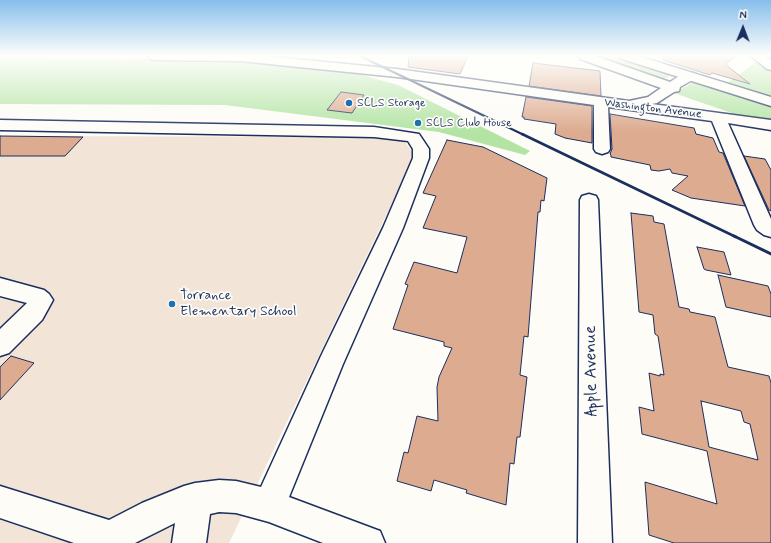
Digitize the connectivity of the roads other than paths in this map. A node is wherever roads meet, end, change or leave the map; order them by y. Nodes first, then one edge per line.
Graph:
1 (454, 81) edge
2 (655, 81) edge
3 (682, 81) edge
4 (706, 81) edge
5 (674, 88) junction
6 (661, 96) junction
7 (596, 102) junction
8 (771, 102) edge
9 (718, 118) junction
10 (737, 120) junction
11 (0, 125) edge
12 (771, 125) edge
13 (602, 149) dead end
14 (589, 200) dead end
15 (771, 230) edge
16 (0, 287) edge
17 (0, 345) edge
18 (195, 499) junction
19 (0, 502) edge
20 (269, 506) junction
21 (189, 543) edge
22 (368, 543) edge
23 (595, 543) edge

1 - 7 street, Washington Avenue
2 - 5 street
3 - 5 street
4 - 8 street
5 - 6 street
6 - 7 street
6 - 10 street
7 - 9 street, Washington Avenue
7 - 13 street
9 - 10 street, Washington Avenue
9 - 15 street
10 - 12 street, Washington Avenue
11 - 20 street
14 - 23 street, Apple Avenue
16 - 17 street
18 - 19 street
18 - 20 street
18 - 21 street
20 - 22 street

